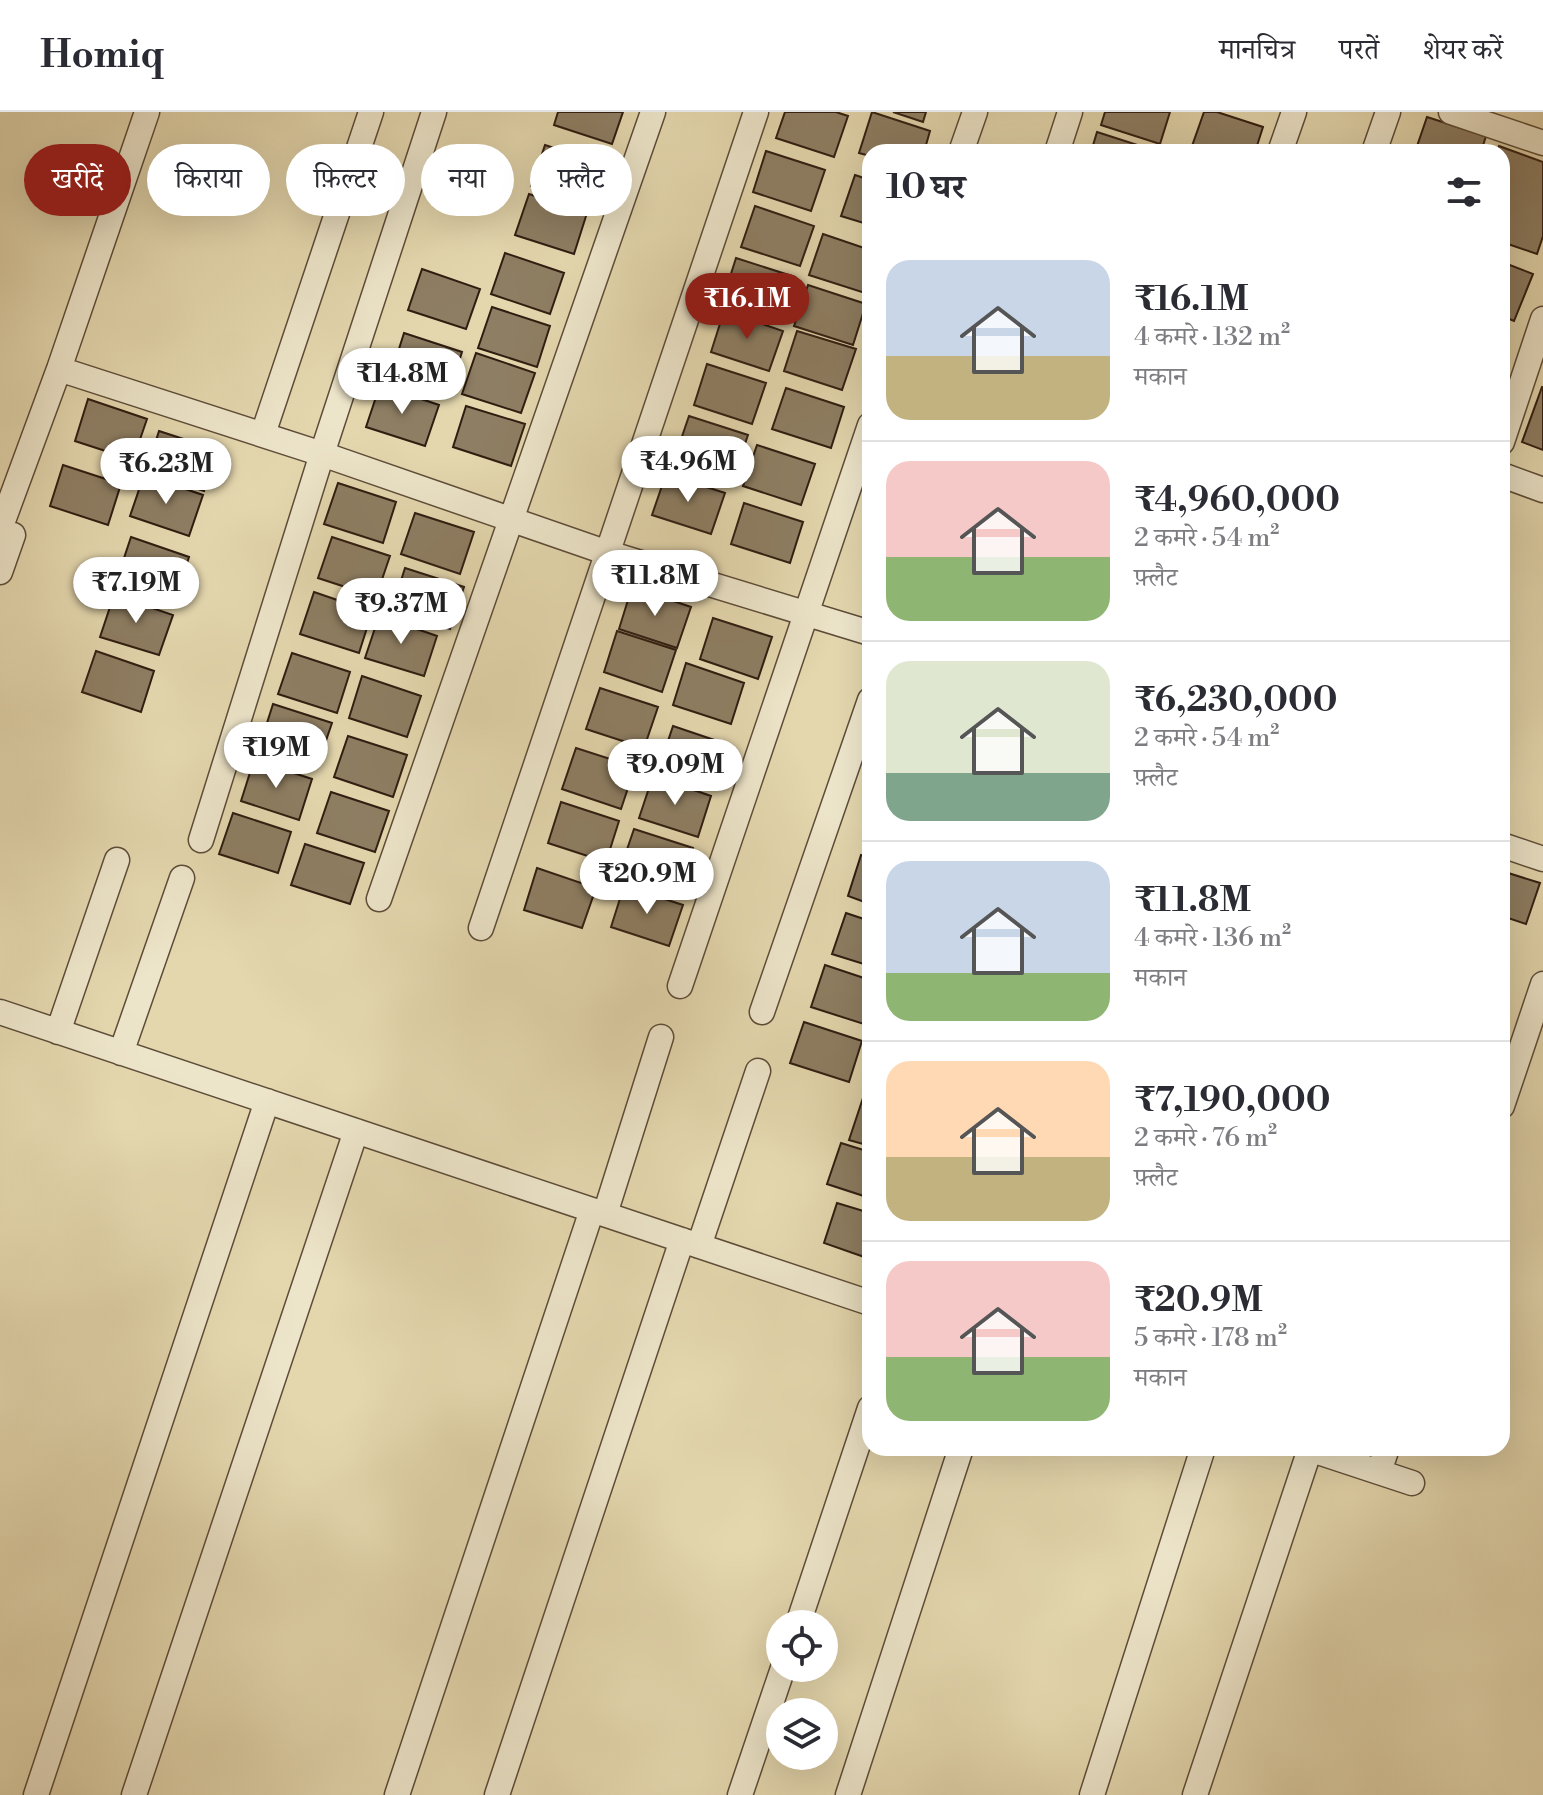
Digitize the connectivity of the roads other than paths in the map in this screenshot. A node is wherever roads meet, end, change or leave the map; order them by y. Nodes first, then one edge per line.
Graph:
1 (147, 112) edge
2 (371, 112) edge
3 (434, 112) edge
4 (653, 112) edge
5 (756, 112) edge
6 (975, 112) edge
7 (1070, 112) edge
8 (1294, 112) edge
9 (1388, 112) edge
10 (1451, 112) edge
11 (1543, 143) edge
12 (964, 144) edge
13 (1060, 144) edge
14 (1283, 144) edge
15 (1377, 144) edge
16 (1543, 319) edge
17 (59, 369) junction
18 (1510, 418) edge
19 (263, 434) junction
20 (862, 449) edge
21 (322, 454) junction
22 (1510, 478) edge
23 (1543, 490) edge
24 (511, 521) junction
25 (0, 530) edge
26 (608, 553) junction
27 (0, 572) edge
28 (807, 613) junction
29 (862, 630) edge
30 (862, 723) edge
31 (201, 840) dead end
32 (1510, 848) edge
33 (1543, 859) edge
34 (117, 860) dead end
35 (182, 878) dead end
36 (379, 899) dead end
37 (481, 928) dead end
38 (1543, 984) edge
39 (680, 986) dead end
40 (0, 1012) edge
41 (762, 1012) dead end
42 (58, 1032) junction
43 (661, 1037) dead end
44 (121, 1053) junction
45 (758, 1071) dead end
46 (1510, 1082) edge
47 (267, 1101) junction
48 (356, 1131) junction
49 (598, 1212) junction
50 (690, 1243) junction
51 (862, 1300) edge
52 (862, 1432) edge
53 (958, 1456) edge
54 (1200, 1456) edge
55 (1306, 1456) edge
56 (1330, 1456) edge
57 (1384, 1456) edge
58 (1379, 1472) junction
59 (1412, 1483) dead end
60 (803, 1610) edge
61 (778, 1682) edge
62 (36, 1795) edge
63 (134, 1795) edge
64 (397, 1795) edge
65 (497, 1795) edge
66 (740, 1795) edge
67 (848, 1795) edge
68 (1092, 1795) edge
69 (1195, 1795) edge

1 - 17 street
2 - 19 street
3 - 21 street
4 - 24 street
5 - 26 street
6 - 12 street
7 - 13 street
8 - 14 street
9 - 15 street
10 - 11 street
16 - 18 street
17 - 19 street
17 - 25 street
19 - 21 street
20 - 28 street
21 - 24 street
21 - 31 street
22 - 23 street
24 - 26 street
24 - 36 street
25 - 27 street
26 - 28 street
26 - 37 street
28 - 29 street
28 - 39 street
30 - 41 street
32 - 33 street
34 - 42 street
35 - 44 street
38 - 46 street
40 - 42 street
42 - 44 street
43 - 49 street
44 - 47 street
45 - 50 street
47 - 48 street
47 - 62 street
48 - 49 street
48 - 63 street
49 - 50 street
49 - 64 street
50 - 51 street
50 - 65 street
52 - 60 street
53 - 67 street
54 - 68 street
55 - 69 street
56 - 58 street
57 - 58 street
58 - 59 street
61 - 66 street

